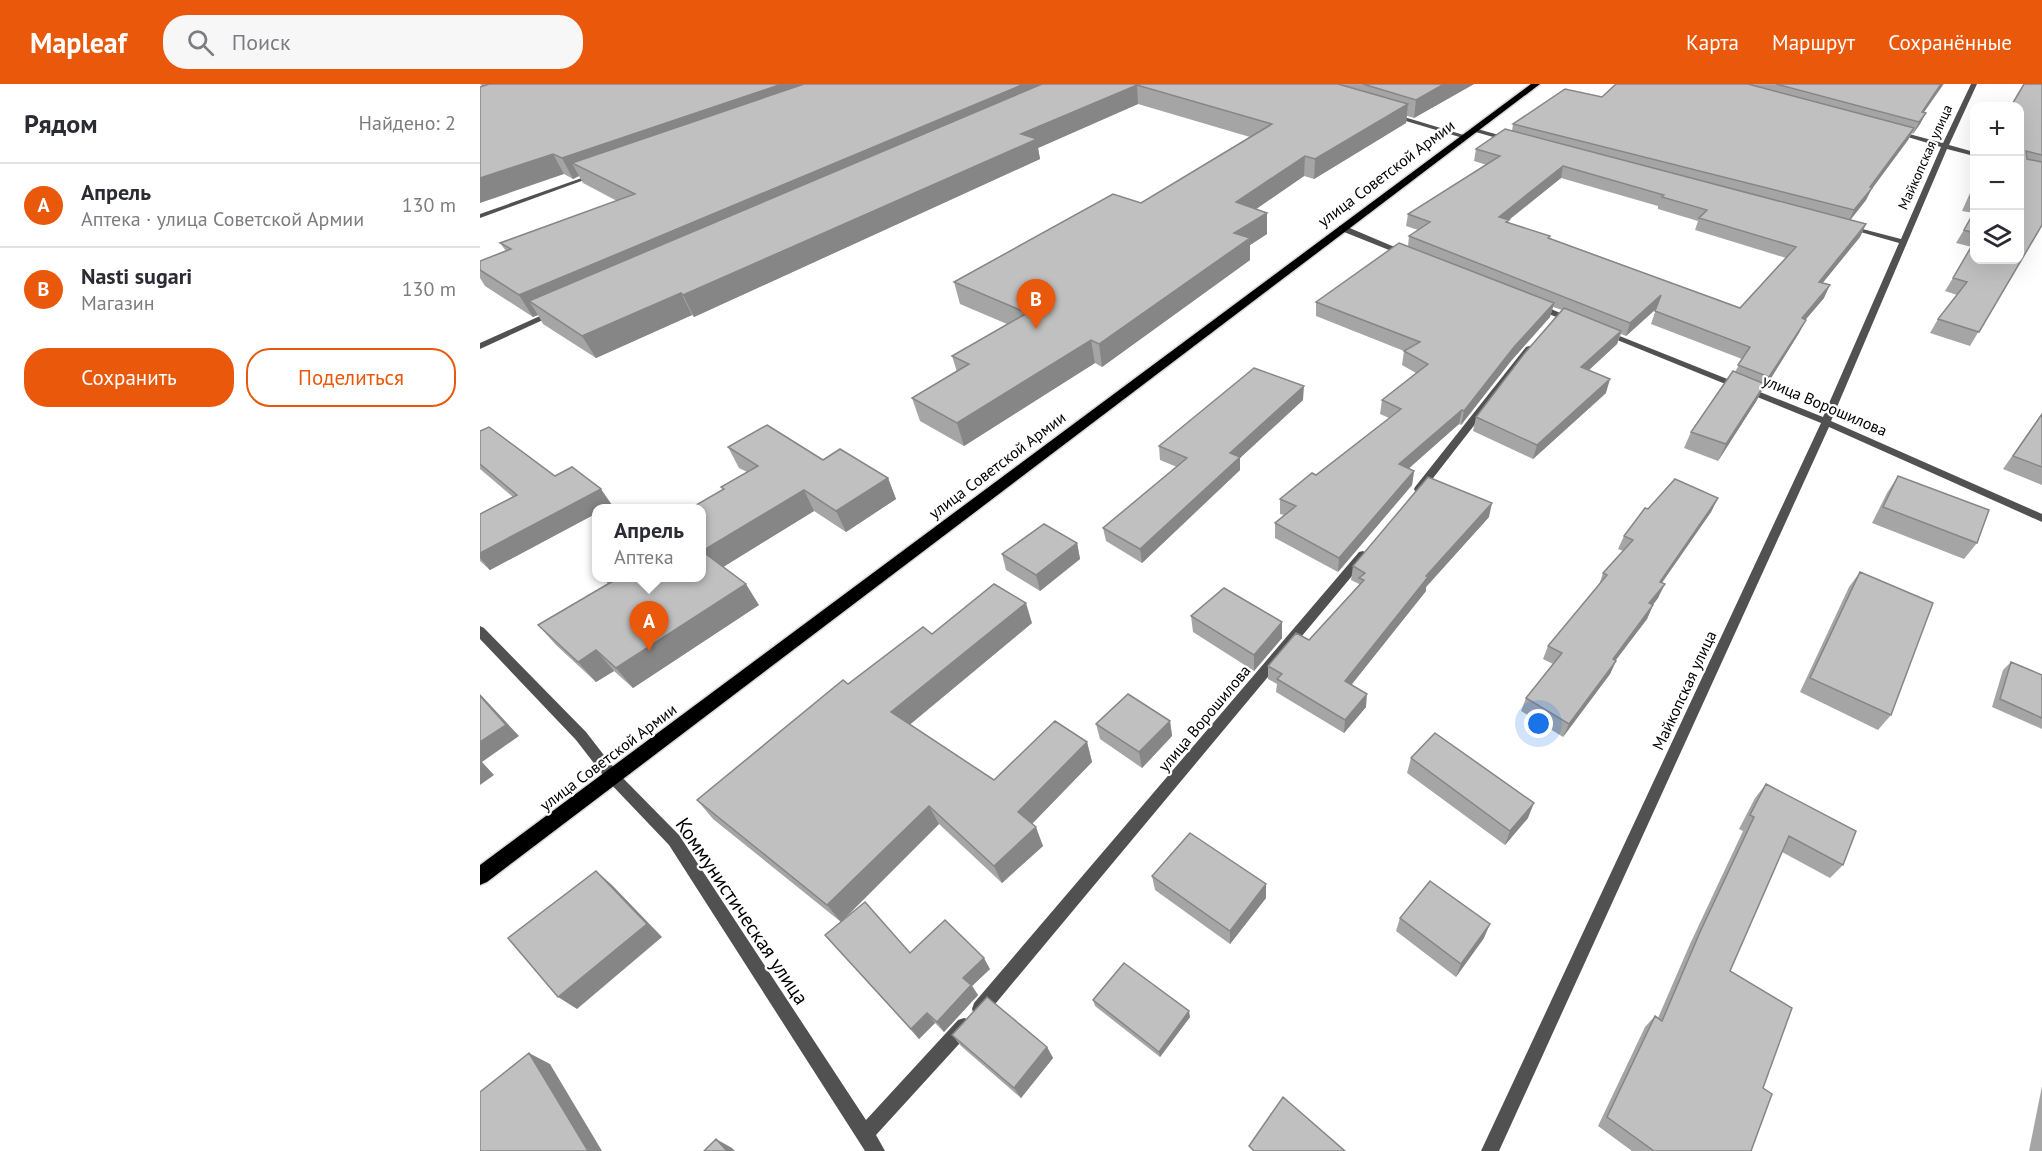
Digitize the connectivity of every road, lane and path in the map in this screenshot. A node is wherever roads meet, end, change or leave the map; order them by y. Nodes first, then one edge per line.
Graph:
1 (1536, 84) edge
2 (1974, 84) edge
3 (1384, 113) edge
4 (1474, 130) junction
5 (1890, 131) edge
6 (1465, 137) junction
7 (1516, 141) edge
8 (1945, 146) junction
9 (1970, 153) edge
10 (604, 172) edge
11 (480, 216) edge
12 (1834, 223) edge
13 (1342, 228) junction
14 (1904, 242) junction
15 (1420, 259) edge
16 (1527, 302) edge
17 (567, 308) edge
18 (1581, 324) edge
19 (1592, 328) edge
20 (1538, 340) edge
21 (480, 346) edge
22 (1826, 422) junction
23 (1410, 499) edge
24 (2042, 518) edge
25 (1371, 545) edge
26 (480, 631) edge
27 (612, 776) junction
28 (480, 876) edge
29 (865, 1134) junction
30 (876, 1151) edge
31 (1490, 1151) edge

1 - 4 main road, улица Советской Армии
2 - 8 street, Майкопская улица
3 - 6 street
4 - 6 main road, улица Советской Армии
4 - 7 street
5 - 8 street
6 - 13 main road, улица Советской Армии
8 - 9 street
8 - 14 street, Майкопская улица
10 - 11 street
12 - 14 street
13 - 15 street
13 - 27 main road, улица Советской Армии
14 - 22 street, Майкопская улица
16 - 18 street
17 - 21 street
19 - 22 street, улица Ворошилова
20 - 23 street
22 - 24 street, улица Ворошилова
22 - 31 street, Майкопская улица
25 - 29 street, улица Ворошилова
26 - 27 street, Коммунистическая улица
27 - 28 main road, улица Советской Армии
27 - 29 street, Коммунистическая улица
29 - 30 street, Коммунистическая улица

